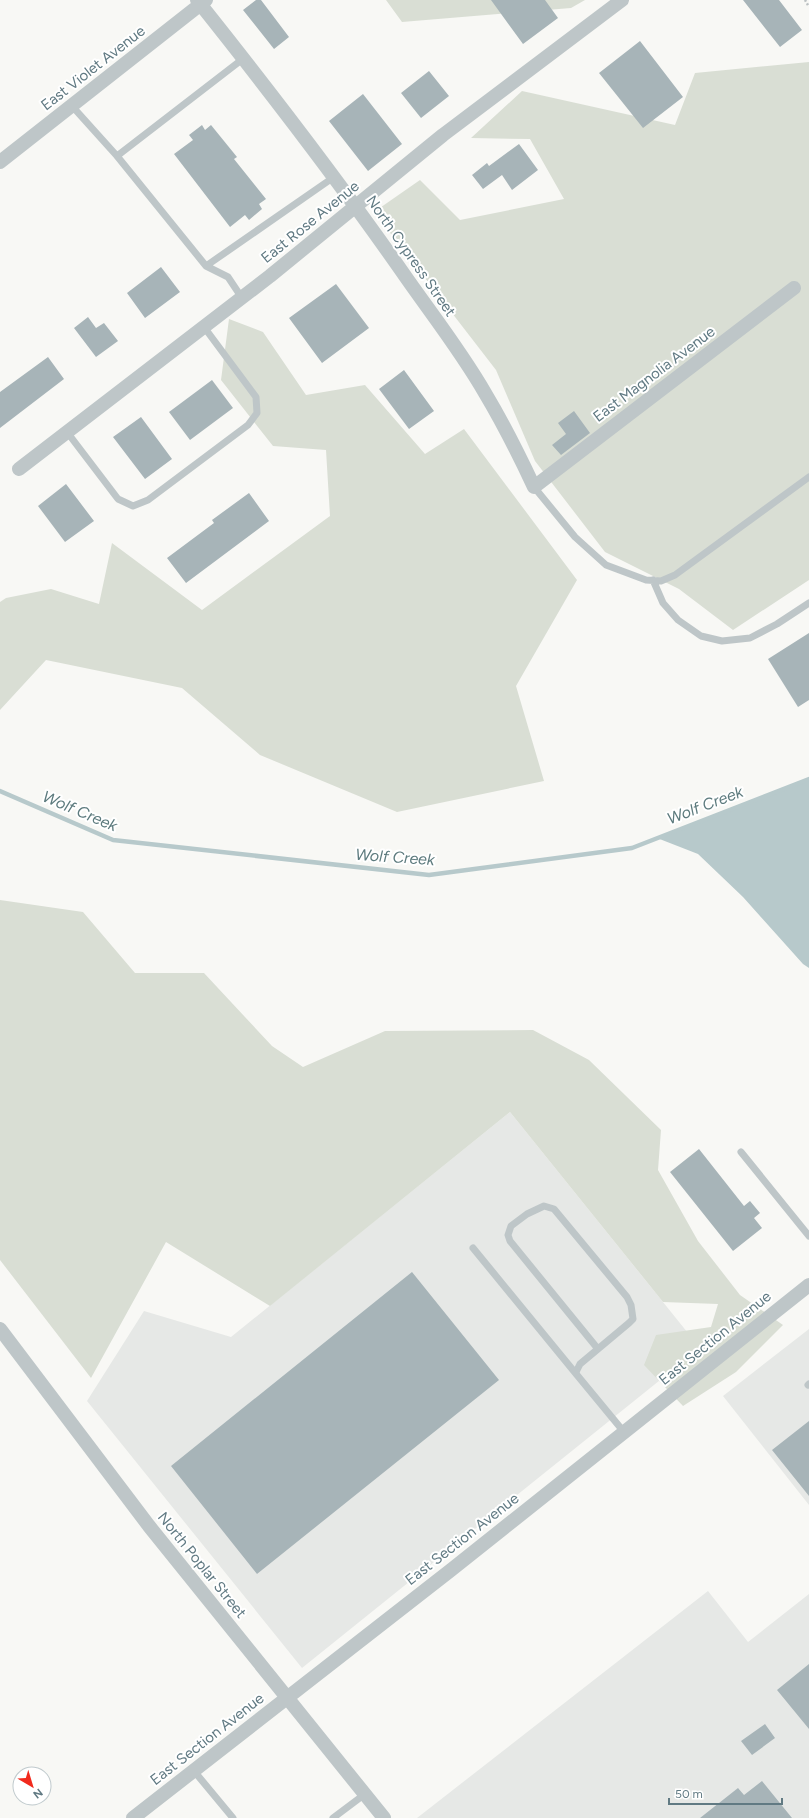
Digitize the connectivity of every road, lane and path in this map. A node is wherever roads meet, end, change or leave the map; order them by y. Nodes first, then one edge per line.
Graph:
1 (622, 0) edge
2 (805, 0) edge
3 (201, 2) edge
4 (809, 7) edge
5 (244, 58) junction
6 (72, 106) junction
7 (117, 156) junction
8 (0, 162) edge
9 (334, 177) junction
10 (357, 207) junction
11 (206, 266) junction
12 (794, 288) dead end
13 (242, 298) junction
14 (204, 328) junction
15 (67, 432) junction
16 (19, 469) dead end
17 (809, 477) edge
18 (534, 487) junction
19 (653, 580) junction
20 (809, 603) edge
21 (741, 1152) dead end
22 (809, 1236) edge
23 (473, 1248) dead end
24 (809, 1285) edge
25 (0, 1329) edge
26 (598, 1349) junction
27 (577, 1375) junction
28 (624, 1432) junction
29 (287, 1698) junction
30 (194, 1771) junction
31 (365, 1794) junction
32 (134, 1818) edge
33 (233, 1818) edge
34 (333, 1818) edge
35 (384, 1818) edge

1 - 10 street, East Rose Avenue
2 - 4 path
3 - 5 street, North Cypress Street
3 - 6 street, East Violet Avenue
5 - 7 lane
5 - 9 street, North Cypress Street
6 - 7 lane
6 - 8 street, East Violet Avenue
7 - 11 lane
9 - 10 street, North Cypress Street
9 - 11 lane
10 - 13 street, East Rose Avenue
10 - 18 street, North Cypress Street
11 - 13 lane
12 - 18 street, East Magnolia Avenue
13 - 14 street, East Rose Avenue
14 - 15 street, East Rose Avenue
14 - 15 lane
15 - 16 street, East Rose Avenue
17 - 19 lane
18 - 19 lane
19 - 20 lane
21 - 22 lane
23 - 27 lane
24 - 28 street, East Section Avenue
25 - 29 street, North Poplar Street
26 - 26 lane
26 - 27 lane
27 - 28 lane
28 - 29 street, East Section Avenue
29 - 30 street, East Section Avenue
29 - 31 street, North Poplar Street
30 - 32 street, East Section Avenue
30 - 33 lane
31 - 34 lane
31 - 35 street, North Poplar Street

